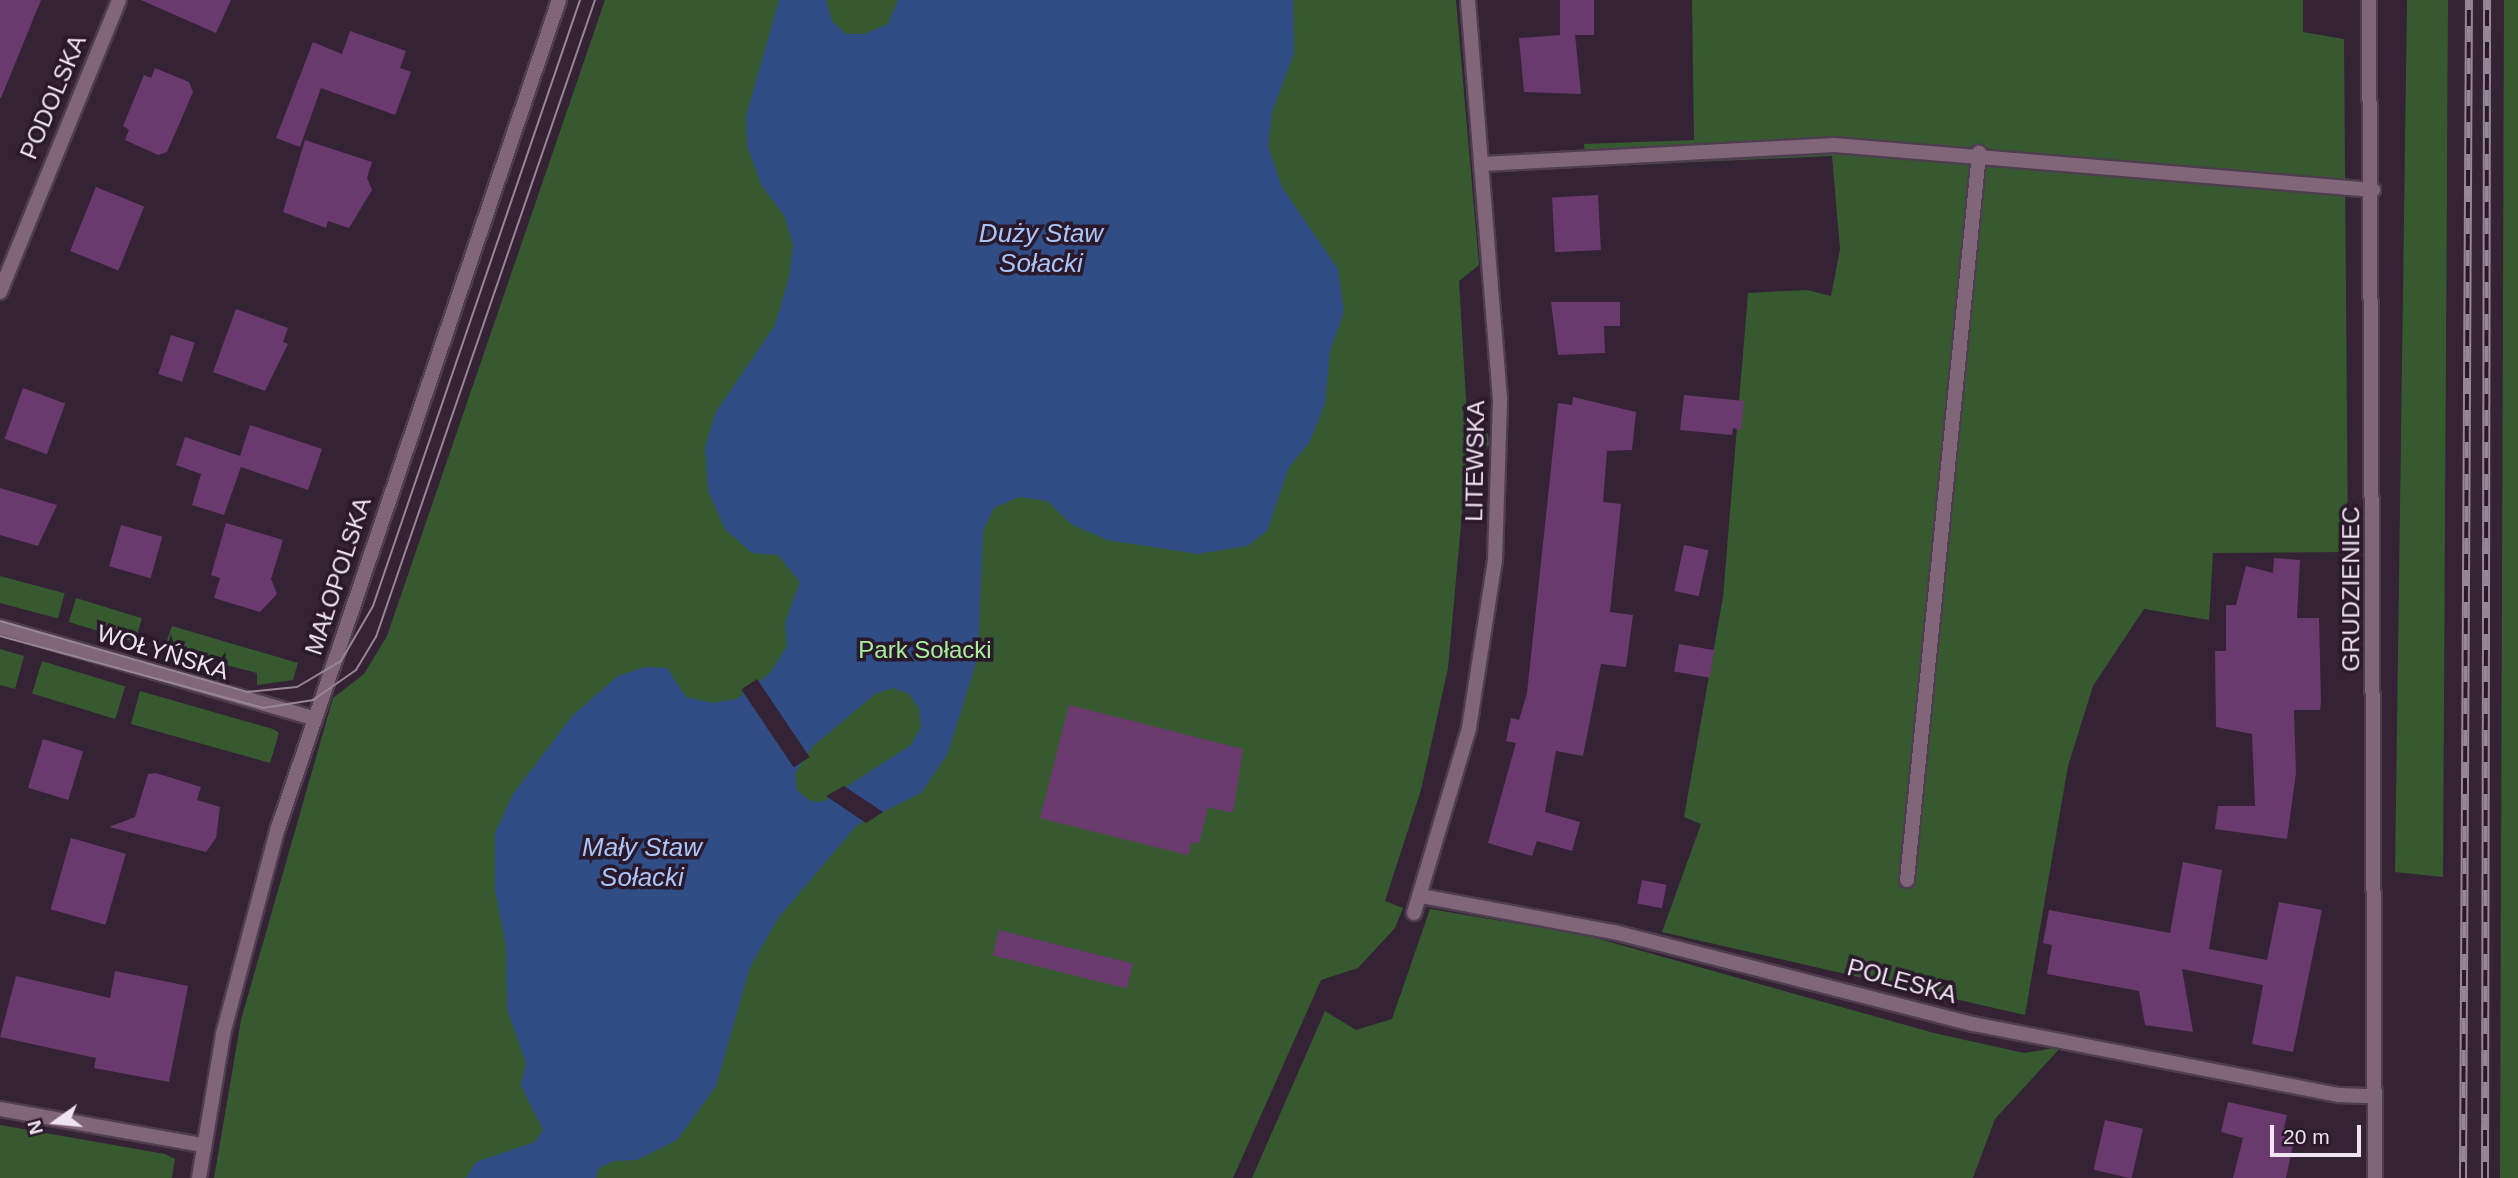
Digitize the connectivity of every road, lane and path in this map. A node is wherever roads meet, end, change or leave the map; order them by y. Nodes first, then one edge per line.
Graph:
1 (119, 0) edge
2 (559, 0) edge
3 (1468, 0) edge
4 (2369, 0) edge
5 (1979, 153) junction
6 (1483, 164) junction
7 (2373, 190) junction
8 (0, 292) edge
9 (0, 627) edge
10 (313, 718) junction
11 (1907, 880) dead end
12 (1421, 897) junction
13 (1414, 913) dead end
14 (2374, 1096) junction
15 (0, 1109) edge
16 (203, 1145) junction
17 (199, 1178) edge
18 (2375, 1178) edge

1 - 8 street, PODOLSKA
2 - 10 street, MAŁOPOLSKA
3 - 6 street, LITEWSKA
4 - 7 street, GRUDZIENIEC
5 - 6 street
5 - 7 street
5 - 11 street
6 - 12 street, LITEWSKA
7 - 14 street, GRUDZIENIEC
9 - 10 street, WOŁYŃSKA
10 - 16 street, MAŁOPOLSKA
12 - 13 street, LITEWSKA
12 - 14 street, POLESKA
14 - 18 street, GRUDZIENIEC
15 - 16 street
16 - 17 street, MAŁOPOLSKA

